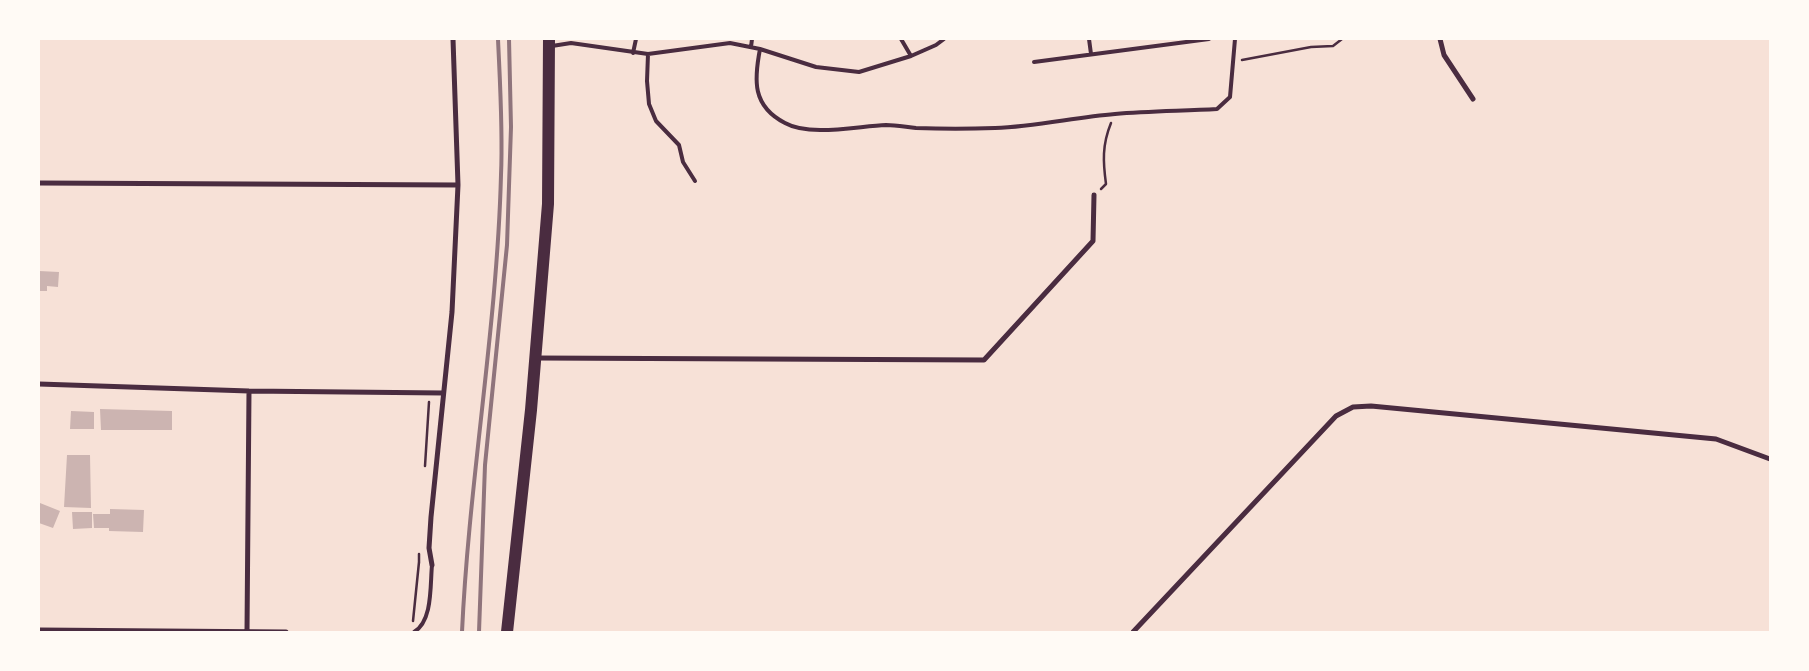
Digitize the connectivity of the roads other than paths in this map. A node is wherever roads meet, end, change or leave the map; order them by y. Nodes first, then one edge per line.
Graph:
1 (453, 39) edge
2 (636, 39) edge
3 (752, 39) edge
4 (901, 39) edge
5 (944, 39) edge
6 (1089, 39) edge
7 (1209, 39) edge
8 (1236, 39) edge
9 (1440, 39) edge
10 (550, 42) edge
11 (751, 47) junction
12 (760, 48) junction
13 (633, 53) junction
14 (648, 54) junction
15 (1092, 54) junction
16 (911, 56) junction
17 (1034, 62) dead end
18 (1472, 99) dead end
19 (696, 181) dead end
20 (39, 183) edge
21 (458, 185) junction
22 (1094, 195) road end
23 (536, 358) junction
24 (39, 384) edge
25 (249, 391) junction
26 (443, 393) junction
27 (1770, 459) edge
28 (432, 565) joint
29 (39, 630) edge
30 (247, 631) junction
31 (286, 632) edge
32 (414, 632) edge
33 (507, 632) edge
34 (1135, 632) edge

1 - 21 street
2 - 13 lane
3 - 11 lane
4 - 16 lane
5 - 16 lane
6 - 15 lane
7 - 15 lane
8 - 12 lane
9 - 18 street
10 - 13 lane
10 - 23 main road
11 - 12 lane
11 - 14 lane
12 - 16 lane
13 - 14 lane
14 - 19 lane
15 - 17 lane
20 - 21 street
21 - 26 street
22 - 23 street
23 - 33 main road
24 - 25 street
25 - 26 street
25 - 30 street
26 - 28 street
27 - 34 street
28 - 32 lane
29 - 30 street
30 - 31 street

